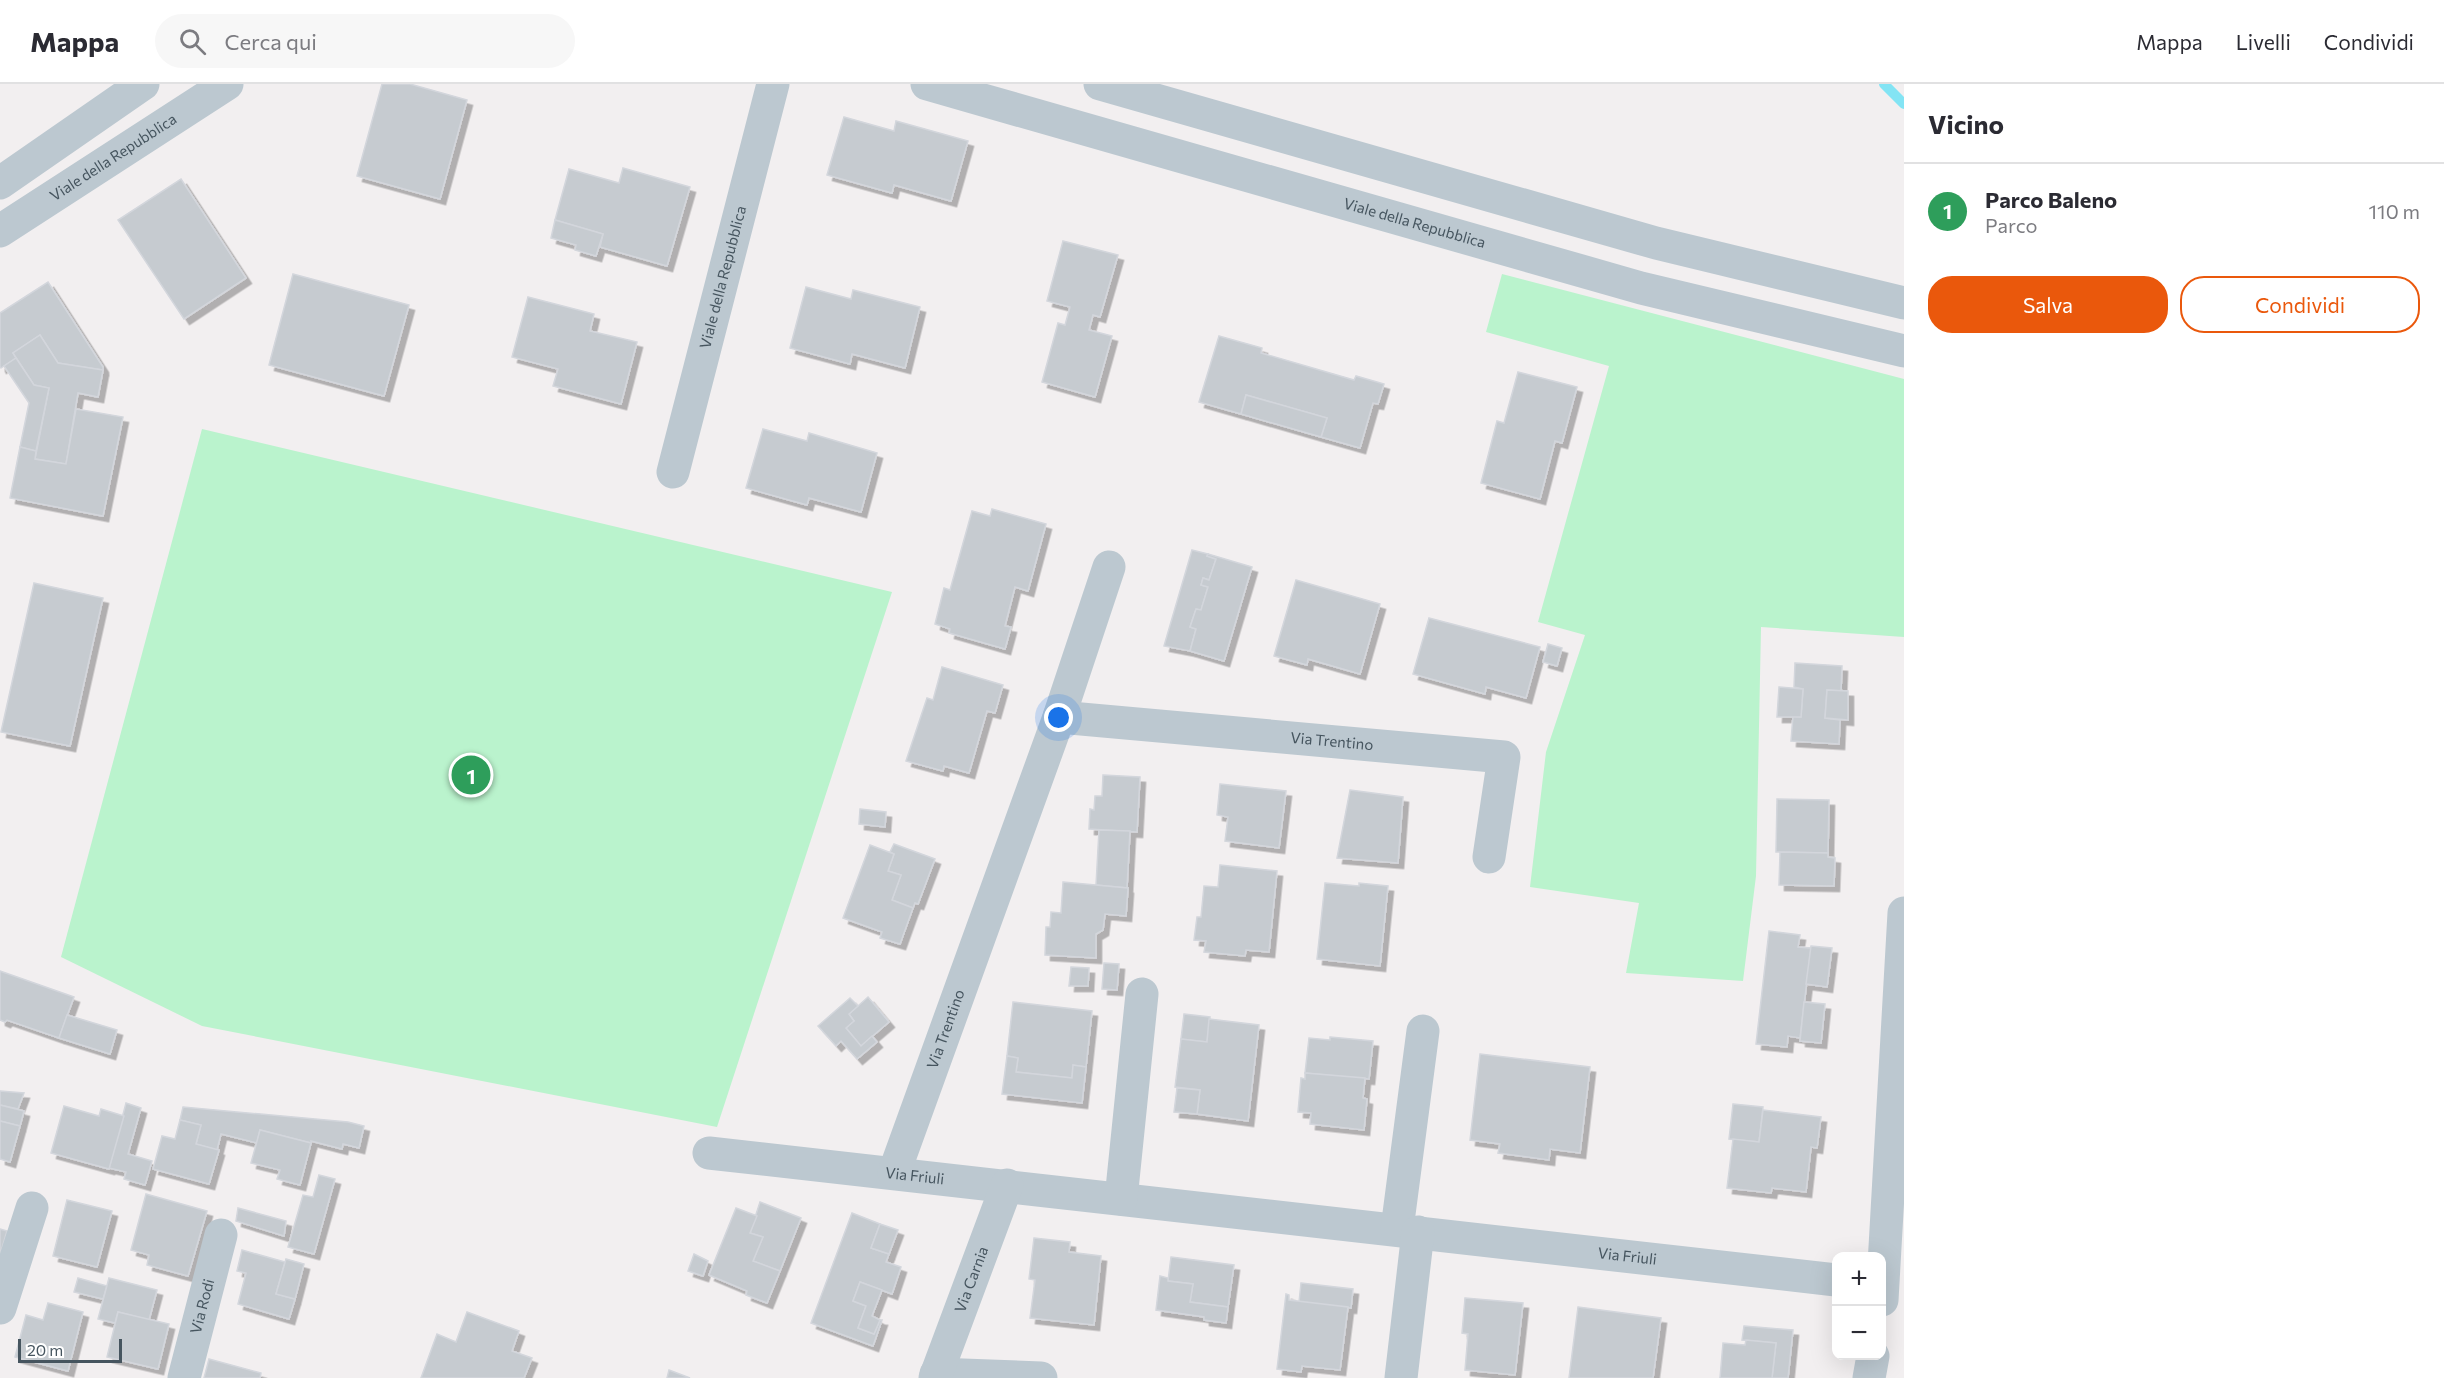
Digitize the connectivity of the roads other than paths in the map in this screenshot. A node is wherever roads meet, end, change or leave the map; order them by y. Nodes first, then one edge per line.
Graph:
1 (143, 84) edge
2 (227, 84) edge
3 (773, 84) edge
4 (927, 84) edge
5 (1100, 84) edge
6 (0, 183) edge
7 (0, 231) edge
8 (1904, 303) edge
9 (1904, 351) edge
10 (673, 472) dead end
11 (1109, 567) dead end
12 (1059, 717) junction
13 (1489, 857) dead end
14 (1904, 913) edge
15 (1142, 994) dead end
16 (1423, 1031) dead end
17 (709, 1153) dead end
18 (894, 1173) junction
19 (1007, 1185) junction
20 (1121, 1198) junction
21 (32, 1208) dead end
22 (1407, 1231) junction
23 (221, 1235) dead end
24 (1832, 1280) edge
25 (1888, 1289) edge
26 (0, 1308) edge
27 (1872, 1360) edge
28 (935, 1376) edge
29 (184, 1378) edge
30 (1041, 1378) edge
31 (1401, 1378) edge
32 (1869, 1378) edge

1 - 6 street
2 - 7 street, Viale della Repubblica
3 - 10 street, Viale della Repubblica
4 - 9 street, Viale della Repubblica
5 - 8 street
11 - 12 street, Via Trentino
12 - 13 street, Via Trentino
12 - 18 street, Via Trentino
14 - 25 street
15 - 20 street
16 - 22 street
17 - 18 street, Via Friuli
18 - 19 street, Via Friuli
19 - 20 street, Via Friuli
19 - 28 street, Via Carnia
20 - 22 street, Via Friuli
21 - 26 street
22 - 24 street, Via Friuli
22 - 31 street
23 - 29 street, Via Rodi
27 - 32 street
28 - 30 street, Via Carnia

